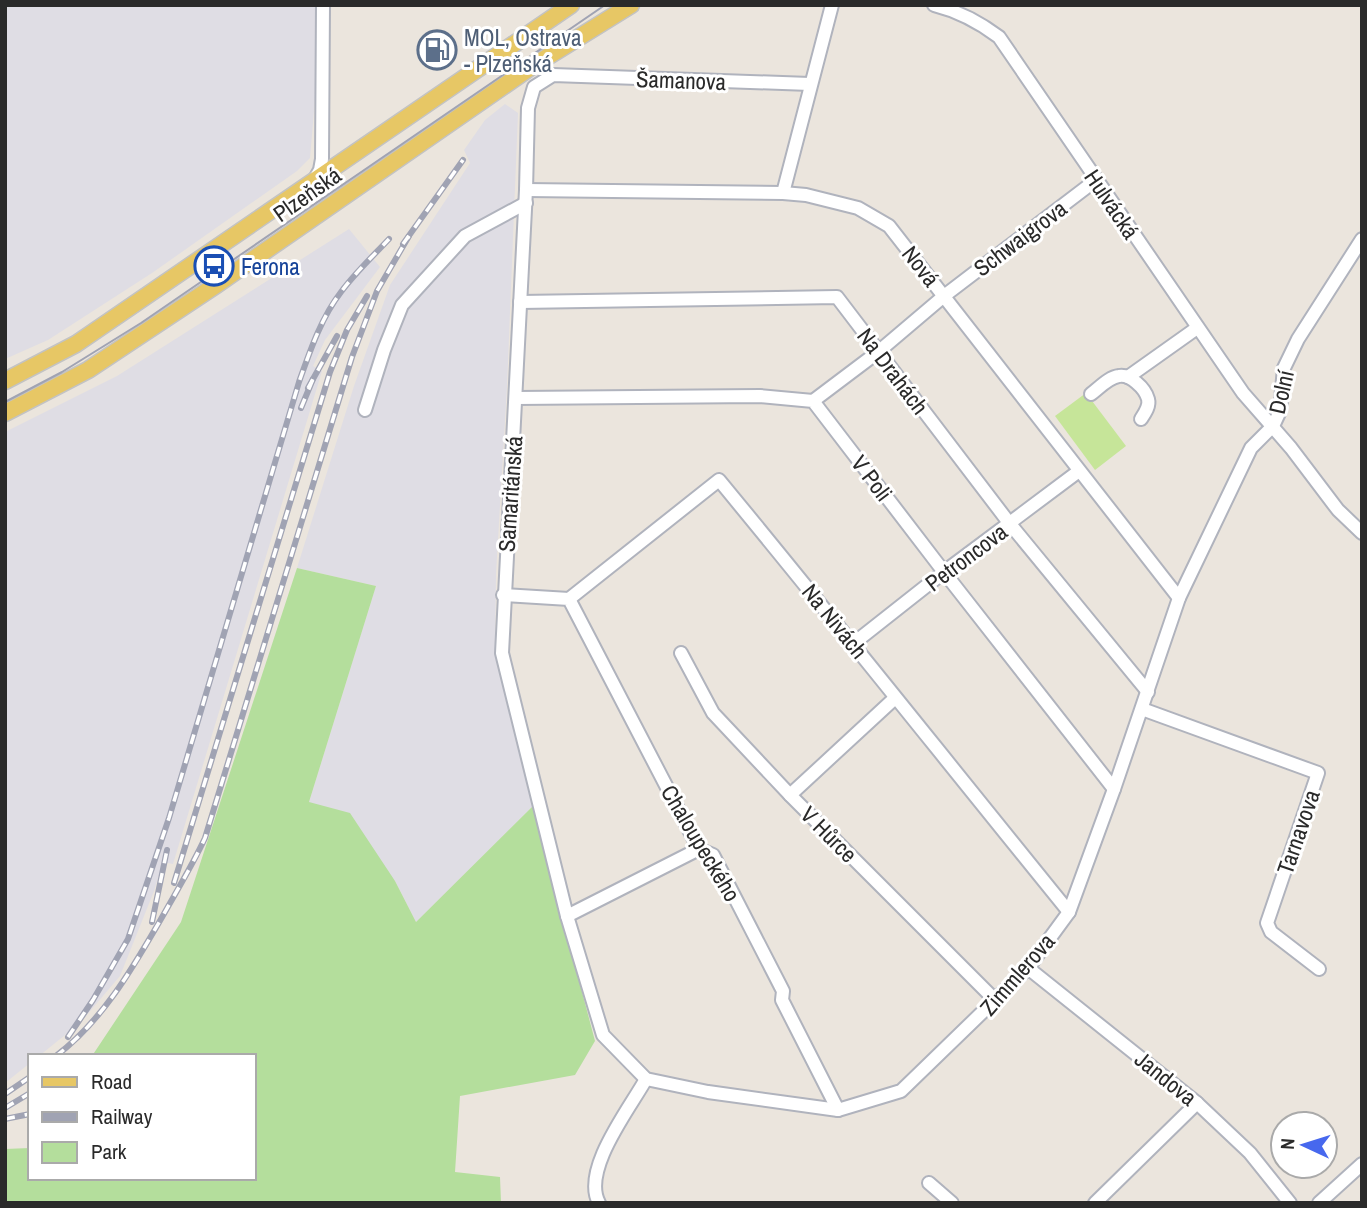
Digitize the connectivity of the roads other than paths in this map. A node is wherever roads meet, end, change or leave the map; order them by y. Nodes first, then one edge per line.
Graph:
1 (323, 5) edge
2 (571, 5) edge
3 (632, 5) edge
4 (832, 5) edge
5 (934, 5) edge
6 (553, 75) joint
7 (810, 84) junction
8 (315, 179) junction
9 (1096, 180) junction
10 (783, 193) junction
11 (526, 197) junction
12 (1362, 239) edge
13 (944, 296) junction
14 (520, 302) junction
15 (1197, 328) junction
16 (878, 352) junction
17 (1128, 377) junction
18 (5, 381) edge
19 (1091, 394) dead end
20 (516, 398) junction
21 (813, 401) junction
22 (365, 410) dead end
23 (5, 413) edge
24 (1141, 419) dead end
25 (1273, 426) junction
26 (1079, 471) junction
27 (1010, 524) junction
28 (1362, 533) edge
29 (944, 572) junction
30 (503, 594) junction
31 (569, 598) junction
32 (1179, 598) junction
33 (854, 643) junction
34 (681, 653) dead end
35 (1148, 692) junction
36 (895, 698) junction
37 (1142, 709) junction
38 (1114, 789) junction
39 (790, 795) junction
40 (699, 849) junction
41 (1069, 912) junction
42 (567, 916) junction
43 (1028, 968) junction
44 (1319, 969) dead end
45 (996, 1001) junction
46 (646, 1079) junction
47 (1197, 1102) junction
48 (838, 1110) junction
49 (1362, 1164) edge
50 (929, 1183) dead end
51 (599, 1203) edge
52 (953, 1203) edge
53 (1095, 1203) edge
54 (1290, 1203) edge
55 (1319, 1203) edge

1 - 8 street
2 - 8 main road, Plzeňská
3 - 23 main road, Plzeňská
4 - 7 street
5 - 9 street, Hulvácká
6 - 7 street, Šamanova
6 - 11 street, Samaritánská
7 - 10 street
8 - 18 main road, Plzeňská
9 - 13 street, Schwaigrova
9 - 15 street, Hulvácká
10 - 11 street, Nová
10 - 13 street, Nová
11 - 14 street, Samaritánská
11 - 22 street
12 - 25 street, Dolní
13 - 16 street, Schwaigrova
13 - 26 street, Nová
14 - 16 street, Na Drahách
14 - 20 street, Samaritánská
15 - 17 street
15 - 25 street, Hulvácká
16 - 21 street, Schwaigrova
16 - 27 street, Na Drahách
17 - 19 street
17 - 24 street
20 - 21 street
20 - 30 street, Samaritánská
21 - 29 street, V Poli
25 - 28 street, Dolní
25 - 32 street, Zimmlerova
26 - 27 street, Petroncova
26 - 32 street, Nová
27 - 29 street, Petroncova
27 - 35 street, Na Drahách
29 - 33 street, Petroncova
29 - 38 street, V Poli
30 - 31 street
30 - 42 street, Samaritánská
31 - 33 street, Na Nivách
31 - 40 street, Chaloupeckého
32 - 35 street, Zimmlerova
33 - 36 street, Na Nivách
34 - 39 street, V Hůrce
35 - 37 street, Zimmlerova
36 - 39 street
36 - 41 street, Na Nivách
37 - 38 street, Zimmlerova
37 - 44 street, Tarnavova
38 - 41 street, Zimmlerova
39 - 45 street, V Hůrce
40 - 42 street
40 - 48 street, Chaloupeckého
41 - 43 street, Zimmlerova
42 - 46 street
43 - 45 street, Zimmlerova
43 - 47 street, Jandova
45 - 48 street, Zimmlerova
46 - 48 street, Zimmlerova
46 - 51 street
47 - 53 street
47 - 54 street, Jandova
49 - 55 street
50 - 52 street

